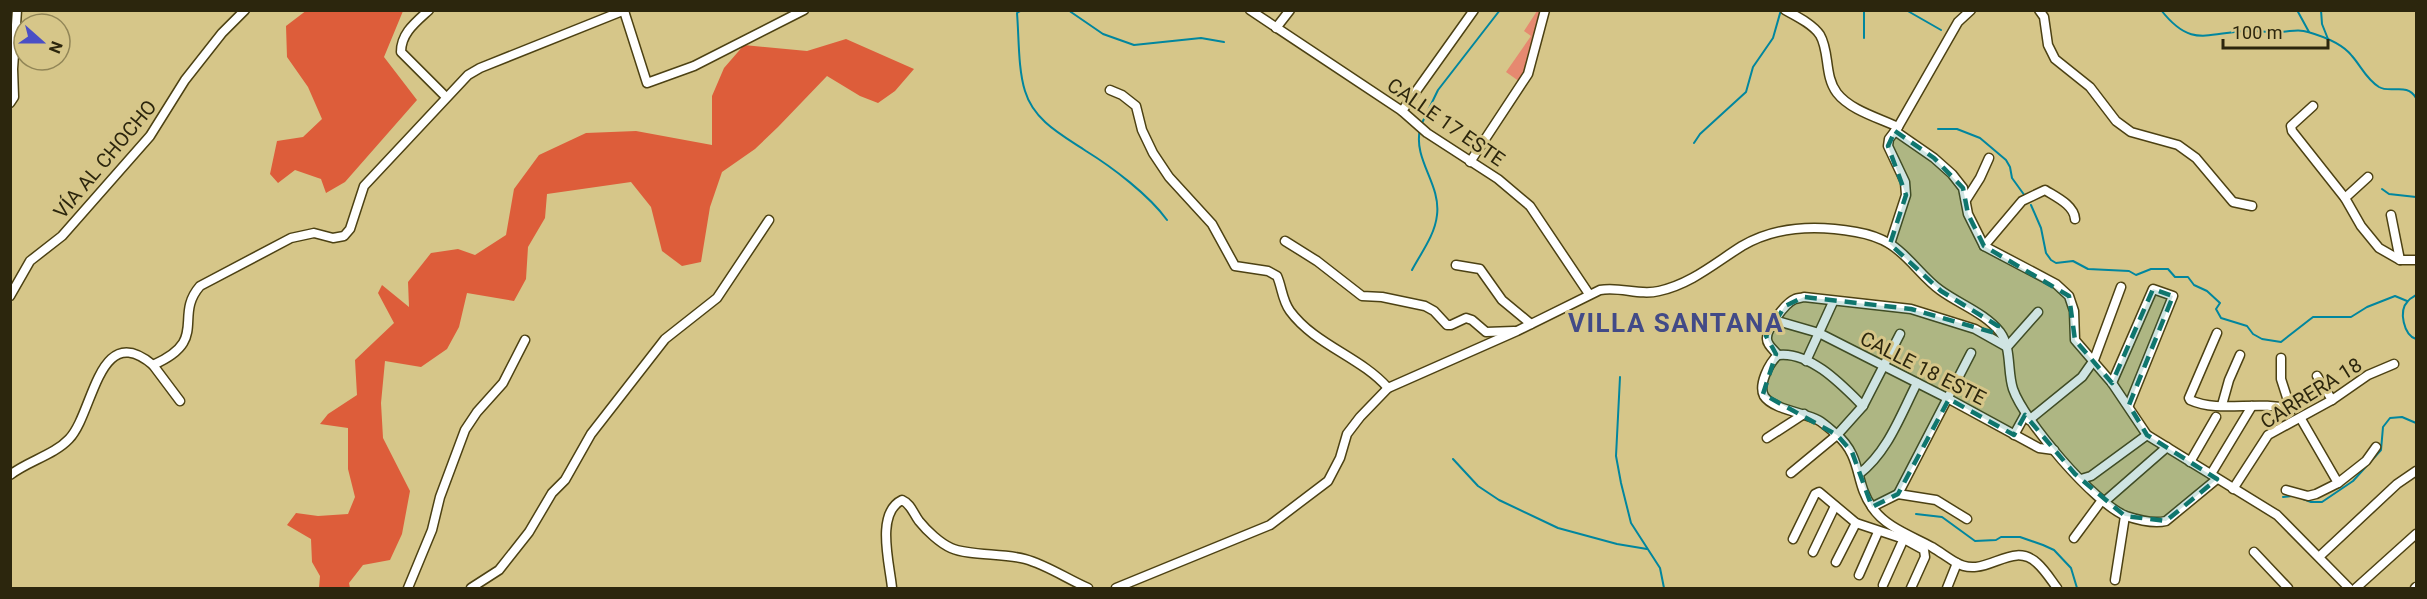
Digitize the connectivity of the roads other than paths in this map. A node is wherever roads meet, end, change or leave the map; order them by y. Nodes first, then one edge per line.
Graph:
1 (17, 10) edge
2 (245, 10) edge
3 (429, 10) edge
4 (804, 10) edge
5 (1251, 10) edge
6 (1290, 10) edge
7 (1474, 10) edge
8 (1545, 10) edge
9 (1971, 10) edge
10 (2039, 10) edge
11 (624, 11) edge
12 (1786, 11) edge
13 (1276, 28) junction
14 (1110, 90) dead end
15 (446, 97) junction
16 (10, 103) edge
17 (2313, 106) dead end
18 (1402, 111) junction
19 (1897, 129) junction
20 (1989, 158) dead end
21 (1470, 162) junction
22 (2368, 177) dead end
23 (2345, 198) junction
24 (1966, 200) junction
25 (2252, 206) dead end
26 (2391, 215) dead end
27 (2075, 219) dead end
28 (769, 220) dead end
29 (1285, 241) dead end
30 (1890, 244) junction
31 (1984, 246) junction
32 (2400, 260) junction
33 (2416, 260) edge
34 (1456, 265) dead end
35 (2121, 287) dead end
36 (1589, 294) junction
37 (10, 296) edge
38 (1833, 302) junction
39 (2038, 312) dead end
40 (1774, 320) junction
41 (1531, 324) junction
42 (1517, 331) junction
43 (1819, 333) junction
44 (2217, 333) dead end
45 (1900, 334) dead end
46 (525, 340) dead end
47 (2007, 346) junction
48 (1971, 352) dead end
49 (1778, 355) junction
50 (2240, 356) dead end
51 (2282, 358) dead end
52 (2094, 360) junction
53 (1806, 361) junction
54 (2394, 364) dead end
55 (153, 366) junction
56 (1883, 366) junction
57 (2316, 376) dead end
58 (1917, 383) junction
59 (2112, 383) junction
60 (1388, 388) junction
61 (1949, 399) junction
62 (2332, 400) junction
63 (180, 401) dead end
64 (2128, 405) junction
65 (2222, 405) junction
66 (1863, 406) junction
67 (2252, 406) junction
68 (1804, 414) junction
69 (2027, 417) junction
70 (2216, 417) dead end
71 (2301, 419) junction
72 (1837, 435) junction
73 (2014, 435) junction
74 (2147, 435) junction
75 (1767, 438) dead end
76 (2167, 447) junction
77 (2376, 447) dead end
78 (2054, 450) junction
79 (2190, 462) junction
80 (2416, 471) edge
81 (1791, 473) dead end
82 (1859, 474) junction
83 (10, 475) edge
84 (2214, 477) junction
85 (2081, 479) junction
86 (2337, 483) junction
87 (2233, 489) junction
88 (2286, 490) dead end
89 (1898, 494) junction
90 (2103, 501) junction
91 (1835, 506) junction
92 (1872, 507) junction
93 (2125, 516) junction
94 (1967, 519) dead end
95 (1856, 523) junction
96 (1878, 532) junction
97 (2416, 534) edge
98 (1905, 536) junction
99 (2074, 538) dead end
100 (1793, 539) dead end
101 (1814, 552) dead end
102 (2254, 552) dead end
103 (2320, 556) junction
104 (1836, 562) dead end
105 (1957, 563) junction
106 (1859, 575) dead end
107 (2115, 580) dead end
108 (1883, 585) dead end
109 (408, 588) edge
110 (471, 588) edge
111 (892, 588) edge
112 (1088, 588) edge
113 (1116, 588) edge
114 (1911, 588) edge
115 (1947, 588) edge
116 (2057, 588) edge
117 (2288, 588) edge
118 (2349, 588) edge
119 (2356, 588) edge

1 - 16 street
2 - 37 street, VÍA AL CHOCHO
3 - 15 street
4 - 11 street
5 - 13 street, CALLE 17 ESTE
6 - 13 street
7 - 18 street
8 - 21 street
9 - 19 street
10 - 25 street
11 - 15 street
12 - 19 street
13 - 18 street, CALLE 17 ESTE
14 - 60 street
15 - 55 street
17 - 23 street
18 - 21 street, CALLE 17 ESTE
19 - 24 street
19 - 30 street
20 - 24 street
21 - 36 street, CALLE 17 ESTE
22 - 23 street
23 - 32 street
24 - 31 street
26 - 32 street
27 - 31 street
28 - 110 street
29 - 42 street
30 - 36 street
30 - 47 street
31 - 52 street
32 - 33 street
34 - 41 street
35 - 52 street
36 - 41 street
38 - 40 street
38 - 43 street
38 - 47 street
39 - 47 street
40 - 43 street, CALLE 18 ESTE
40 - 49 street
41 - 42 street
42 - 60 street
43 - 53 street
43 - 56 street, CALLE 18 ESTE
44 - 65 street
45 - 56 street
46 - 109 street
47 - 69 street
48 - 61 street
49 - 53 street
49 - 68 street
50 - 65 street
51 - 67 street
52 - 59 street
52 - 69 street
53 - 66 street
54 - 62 street, CARRERA 18
55 - 63 street
55 - 83 street
56 - 58 street, CALLE 18 ESTE
56 - 66 street
57 - 62 street
58 - 61 street, CALLE 18 ESTE
58 - 82 street
59 - 64 street
59 - 64 street
60 - 113 street
61 - 73 street, CALLE 18 ESTE
61 - 89 street
62 - 71 street, CARRERA 18
64 - 74 street
65 - 67 street
66 - 72 street
67 - 84 street
68 - 72 street
68 - 75 street
69 - 73 street
69 - 78 street
70 - 79 street
71 - 86 street
71 - 87 street, CARRERA 18
72 - 81 street
72 - 82 street
73 - 78 street, CALLE 18 ESTE
74 - 76 street
74 - 85 street
76 - 79 street
76 - 90 street
77 - 86 street
78 - 85 street
79 - 84 street
80 - 103 street
82 - 92 street
84 - 87 street
84 - 93 street
85 - 90 street
86 - 88 street
87 - 103 street
89 - 92 street
89 - 94 street
90 - 93 street
90 - 99 street
91 - 95 street
91 - 100 street
91 - 101 street
92 - 98 street
93 - 107 street
95 - 96 street
95 - 104 street
96 - 98 street
96 - 106 street
97 - 119 street
98 - 105 street
98 - 108 street
98 - 114 street
102 - 117 street
103 - 118 street
105 - 115 street
105 - 116 street
111 - 112 street

